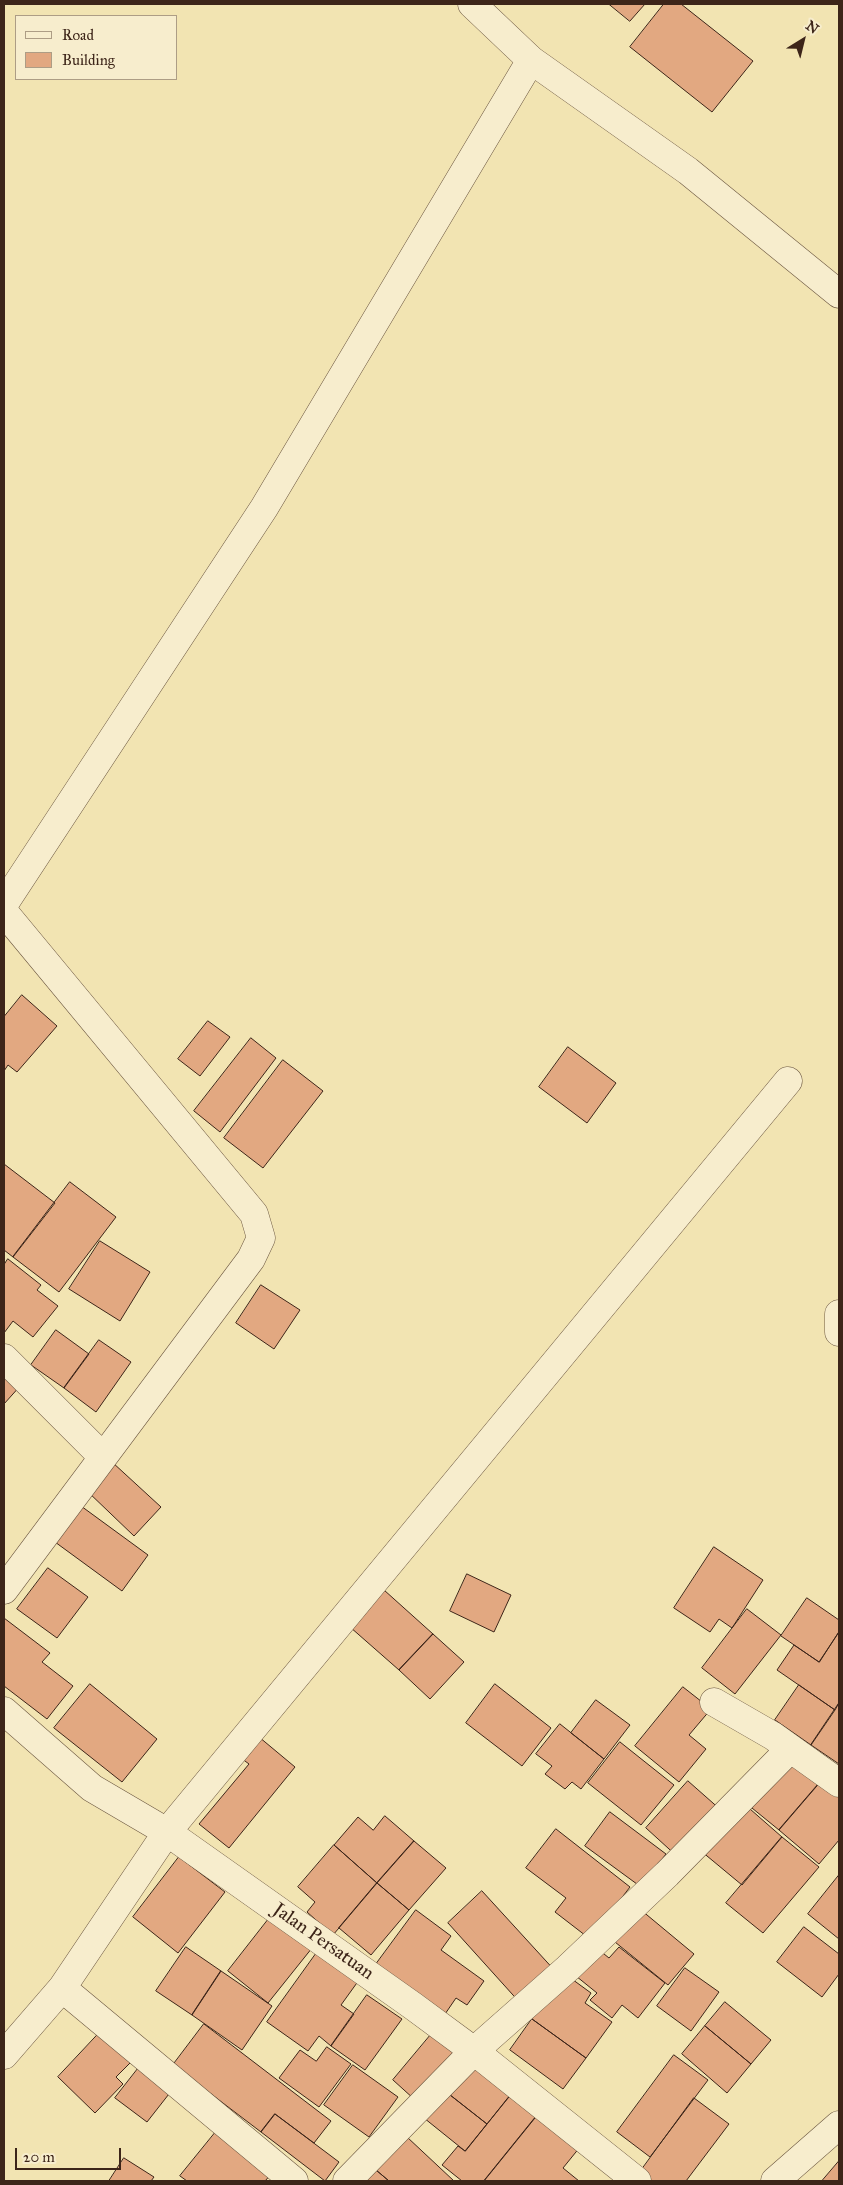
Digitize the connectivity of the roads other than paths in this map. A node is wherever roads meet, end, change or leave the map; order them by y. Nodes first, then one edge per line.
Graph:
1 (472, 4) edge
2 (531, 60) junction
3 (839, 294) edge
4 (4, 904) edge
5 (4, 912) edge
6 (788, 1082) dead end
7 (839, 1314) edge
8 (839, 1332) edge
9 (4, 1358) edge
10 (103, 1457) junction
11 (4, 1590) edge
12 (714, 1702) dead end
13 (4, 1711) edge
14 (790, 1749) junction
15 (839, 1783) edge
16 (167, 1832) junction
17 (62, 1988) junction
18 (474, 2051) junction
19 (4, 2055) edge
20 (839, 2124) edge
21 (294, 2181) edge
22 (347, 2181) edge
23 (637, 2181) edge
24 (775, 2181) edge

1 - 2 street
2 - 3 street
2 - 4 street
5 - 10 street
6 - 16 street
7 - 8 street
9 - 10 street
10 - 11 street
12 - 14 street
13 - 16 street, Jalan Persatuan
14 - 15 street
14 - 18 street
16 - 17 street
16 - 18 street, Jalan Persatuan
17 - 19 street
17 - 21 street
18 - 22 street
18 - 23 street, Jalan Persatuan
20 - 24 street

